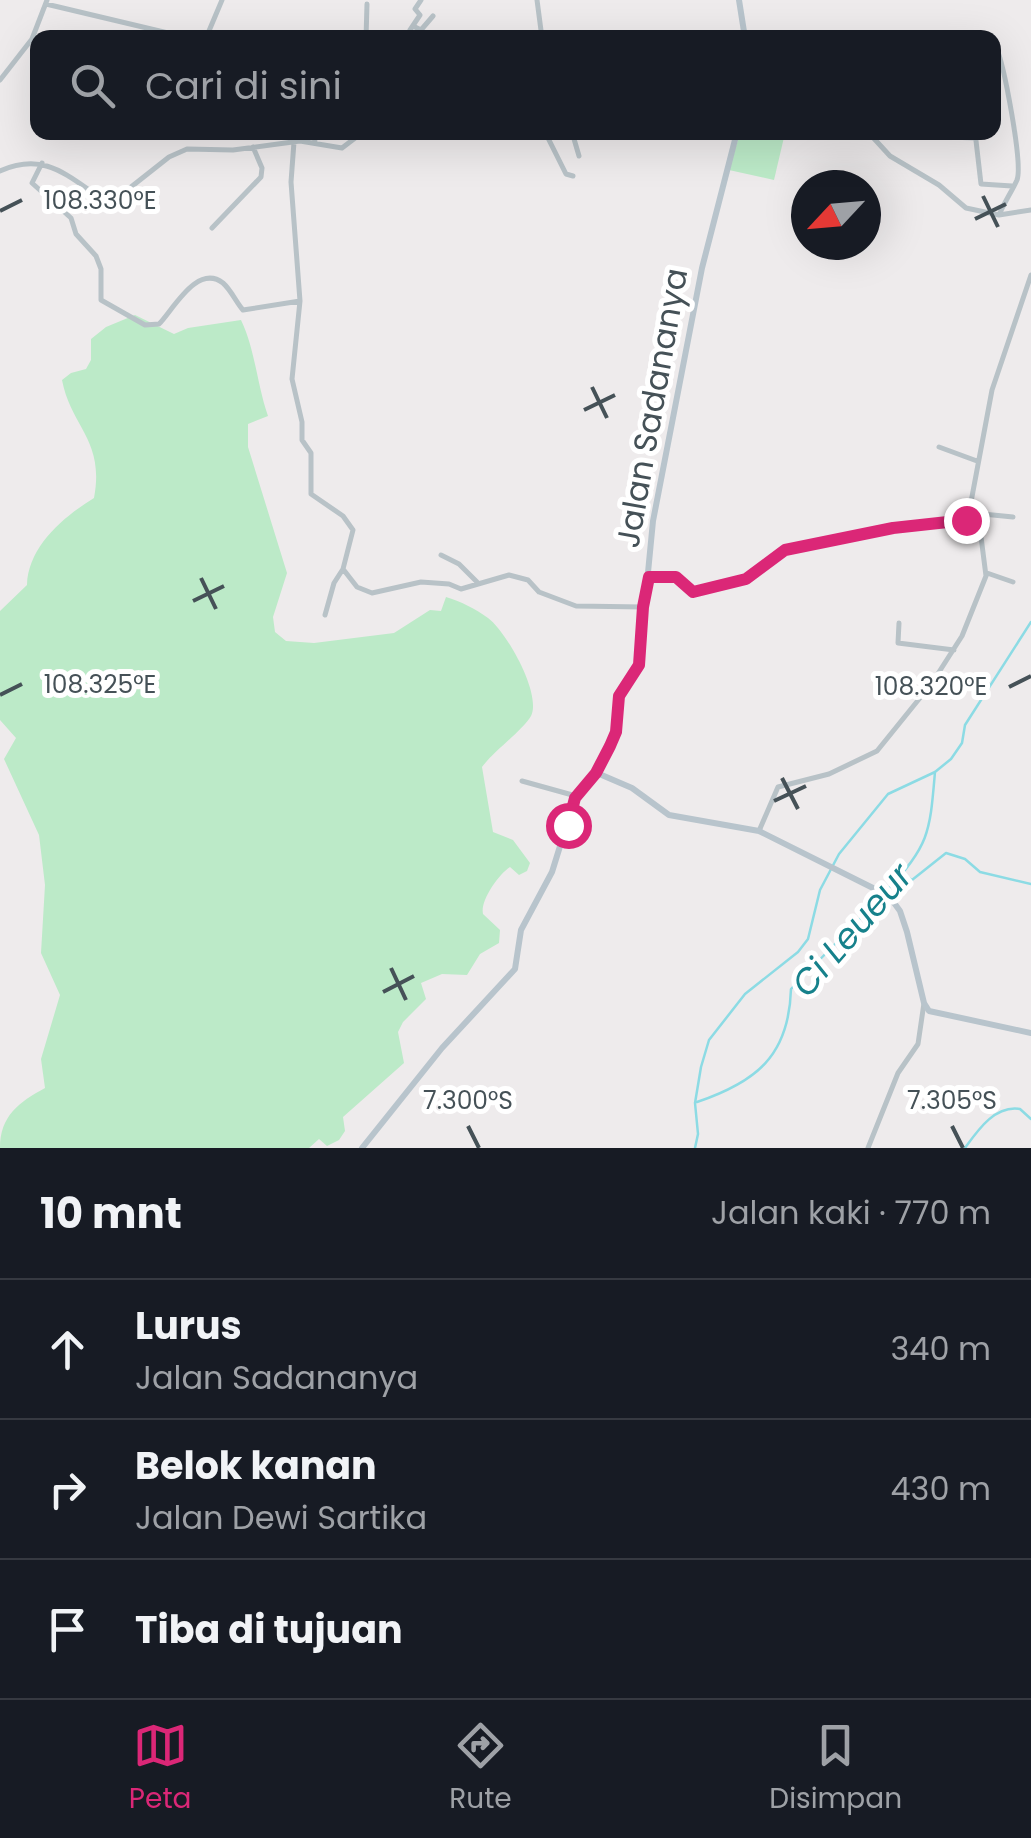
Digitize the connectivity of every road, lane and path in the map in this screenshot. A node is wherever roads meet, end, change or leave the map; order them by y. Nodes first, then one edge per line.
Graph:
1 (222, 0) edge
2 (421, 0) edge
3 (537, 0) edge
4 (739, 0) edge
5 (46, 2) edge
6 (367, 4) dead end
7 (433, 16) dead end
8 (34, 30) edge
9 (157, 30) edge
10 (209, 30) edge
11 (366, 30) edge
12 (541, 30) edge
13 (745, 30) edge
14 (30, 39) edge
15 (1001, 60) edge
16 (0, 80) edge
17 (315, 140) edge
18 (353, 140) edge
19 (549, 140) edge
20 (574, 140) edge
21 (735, 140) edge
22 (875, 140) edge
23 (977, 140) edge
24 (294, 142) junction
25 (316, 143) junction
26 (253, 148) junction
27 (579, 156) dead end
28 (42, 163) junction
29 (0, 171) edge
30 (573, 176) dead end
31 (1012, 186) junction
32 (1031, 210) edge
33 (999, 215) junction
34 (212, 228) dead end
35 (1031, 275) edge
36 (300, 301) junction
37 (939, 447) dead end
38 (977, 461) junction
39 (970, 516) junction
40 (1013, 517) dead end
41 (978, 518) junction
42 (441, 556) dead end
43 (343, 569) junction
44 (987, 573) junction
45 (649, 577) junction
46 (477, 582) junction
47 (1013, 582) dead end
48 (643, 607) junction
49 (325, 616) dead end
50 (900, 622) dead end
51 (954, 650) junction
52 (596, 773) junction
53 (522, 781) dead end
54 (576, 796) junction
55 (759, 831) junction
56 (924, 1003) junction
57 (1031, 1034) edge
58 (362, 1148) edge
59 (868, 1148) edge

1 - 10 street
2 - 7 street
3 - 12 street
4 - 13 street
5 - 8 street
5 - 9 street
6 - 11 street
14 - 16 street
15 - 31 street
17 - 25 street
18 - 25 street
19 - 30 street
20 - 27 street
21 - 45 street, Jalan Sadananya
22 - 33 street
23 - 31 street
24 - 25 street
24 - 26 street
24 - 36 street
26 - 28 street
26 - 34 street
28 - 29 street
28 - 36 street
31 - 33 street
32 - 33 street
35 - 38 street
36 - 43 street
37 - 38 street
38 - 39 street
39 - 41 street
39 - 45 street
40 - 41 street
41 - 44 street
42 - 46 street
43 - 46 street
43 - 49 street
44 - 47 street
44 - 51 street
45 - 48 street, Jalan Sadananya
46 - 48 street
48 - 52 street, Jalan Sadananya
50 - 51 street
51 - 55 street
52 - 54 street, Jalan Sadananya
52 - 55 street
53 - 54 street
54 - 58 street, Jalan Sadananya
55 - 56 street
56 - 57 street
56 - 59 street

